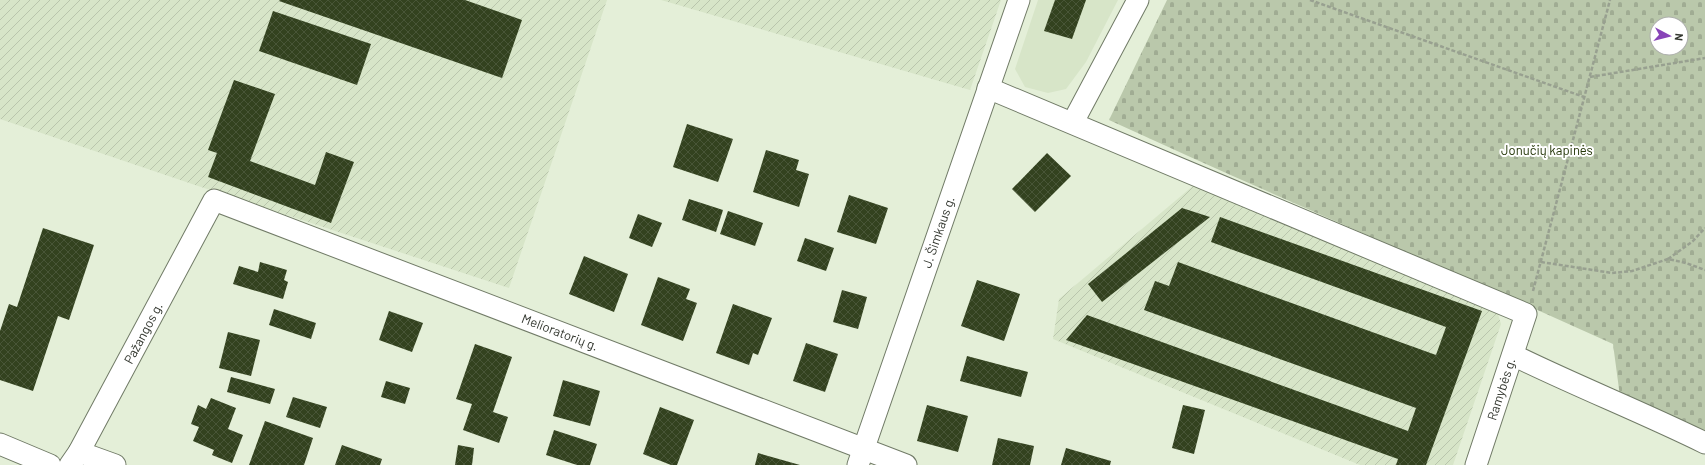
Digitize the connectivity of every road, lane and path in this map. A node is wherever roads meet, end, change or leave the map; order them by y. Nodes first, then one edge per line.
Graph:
1 (1018, 0) edge
2 (1138, 0) edge
3 (1310, 0) edge
4 (1610, 0) edge
5 (1705, 58) edge
6 (1590, 77) junction
7 (988, 88) junction
8 (1584, 97) junction
9 (1073, 122) junction
10 (214, 200) joint
11 (1705, 228) edge
12 (1668, 260) junction
13 (1541, 262) junction
14 (1705, 270) edge
15 (1526, 314) junction
16 (1512, 355) junction
17 (0, 444) edge
18 (1705, 444) edge
19 (861, 457) edge
20 (75, 458) edge
21 (50, 465) edge
22 (115, 465) edge
23 (906, 465) edge
24 (1476, 465) edge

1 - 7 street, J. Šimkaus g.
2 - 9 street
3 - 8 path
4 - 6 path
5 - 6 path
6 - 8 path
7 - 9 street
7 - 19 street, J. Šimkaus g.
8 - 13 path
9 - 15 street
10 - 19 street, Melioratorių g.
10 - 20 street, Pažangos g.
11 - 12 path
12 - 13 path
12 - 14 path
13 - 15 path
15 - 16 street, Ramybės g.
16 - 18 street
16 - 24 street, Ramybės g.
17 - 21 street
19 - 23 street, Melioratorių g.
20 - 22 street

